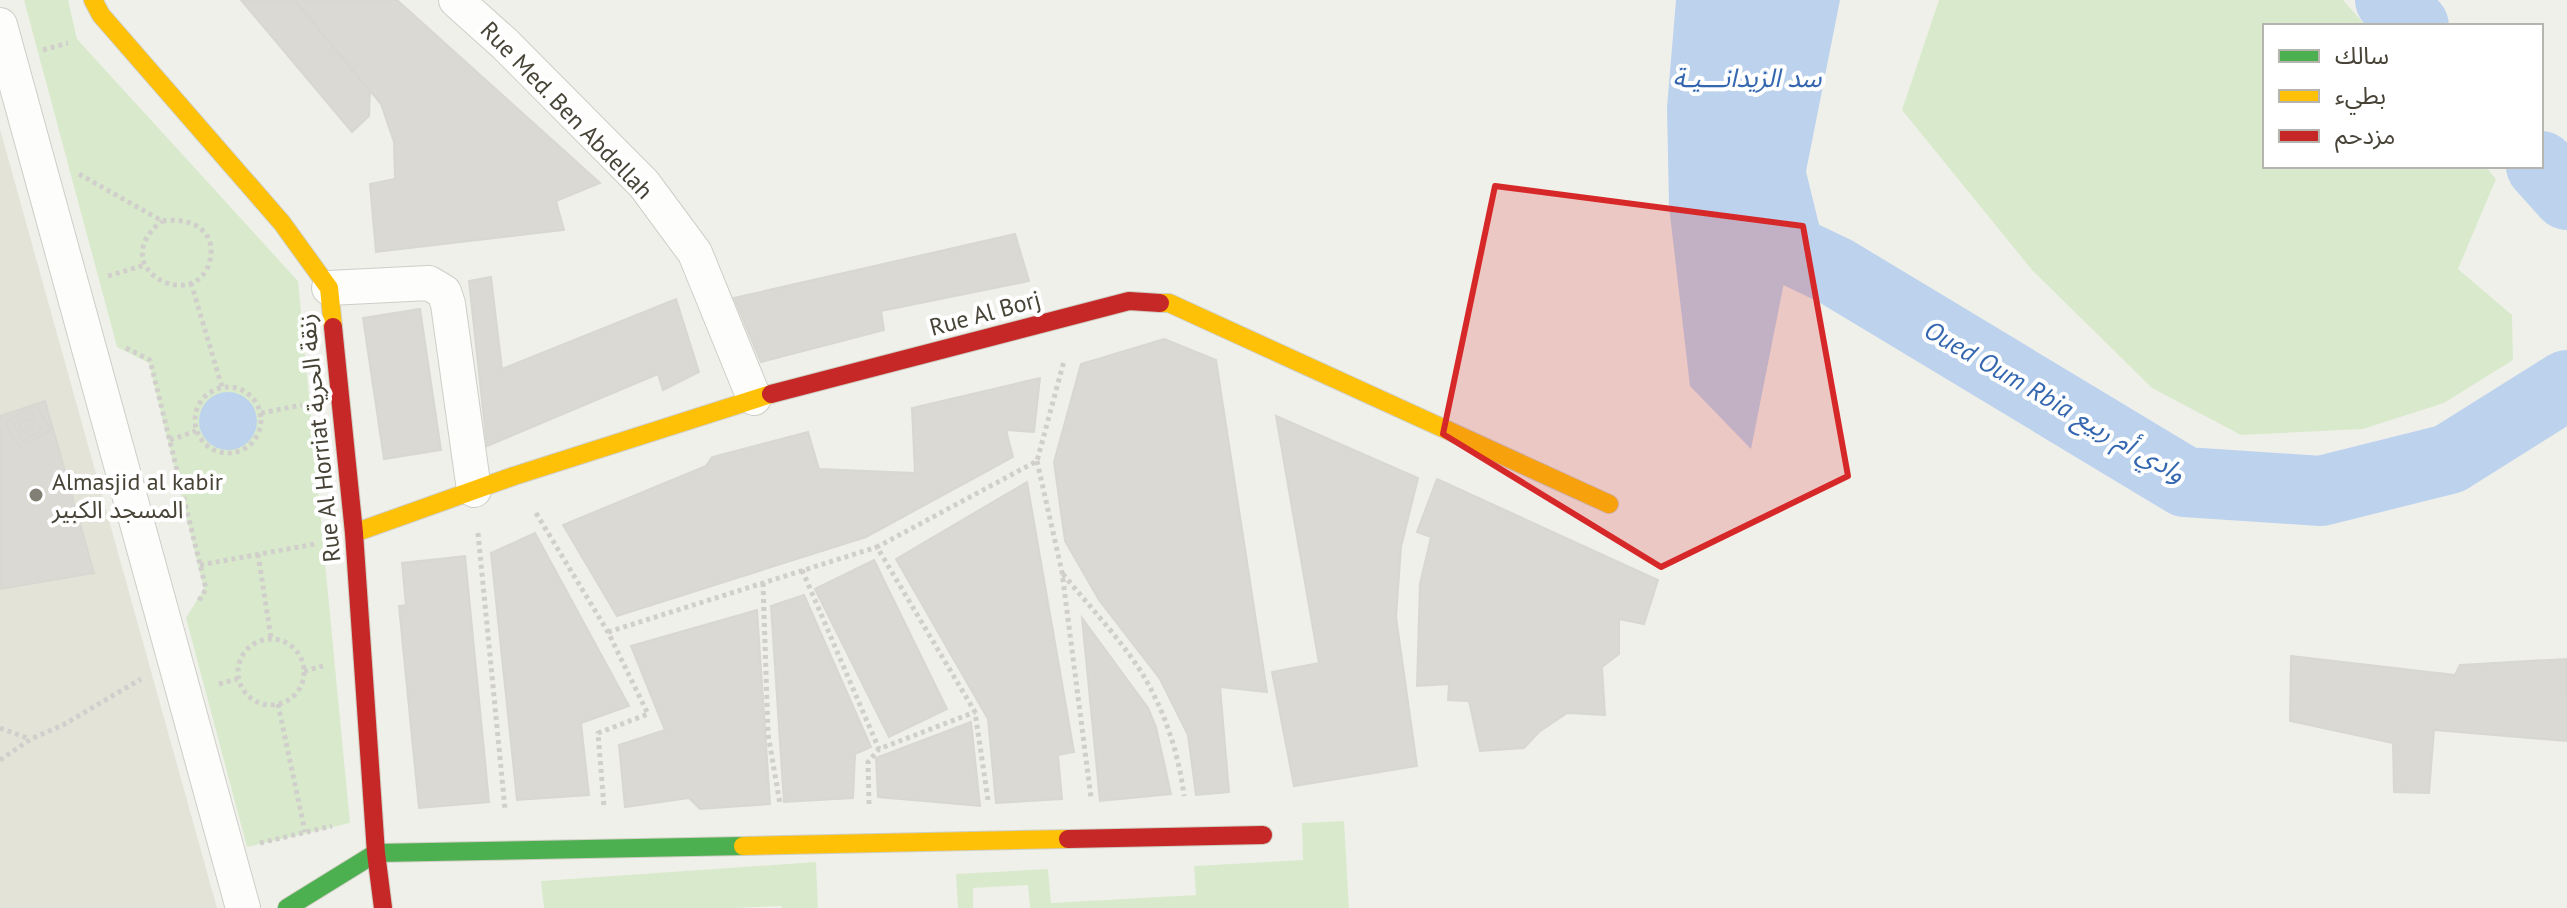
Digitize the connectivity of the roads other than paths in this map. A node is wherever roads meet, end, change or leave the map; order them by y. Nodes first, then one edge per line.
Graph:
1 (93, 0) edge
2 (456, 0) edge
3 (0, 25) edge
4 (329, 288) junction
5 (754, 398) junction
6 (474, 490) junction
7 (1609, 504) dead end
8 (354, 533) junction
9 (1263, 835) dead end
10 (376, 853) junction
11 (243, 908) edge
12 (287, 908) edge
13 (383, 908) edge

1 - 4 street, Rue Al Horriat زنقة الحرية
2 - 5 street, Rue Med. Ben Abdellah
3 - 11 street
4 - 6 street
4 - 8 street, Rue Al Horriat زنقة الحرية
5 - 6 street, Rue Al Borj
5 - 7 street, Rue Al Borj
6 - 8 street, Rue Al Borj
8 - 10 street, Rue Al Horriat زنقة الحرية
9 - 10 street
10 - 12 street
10 - 13 street, Rue Al Horriat زنقة الحرية

